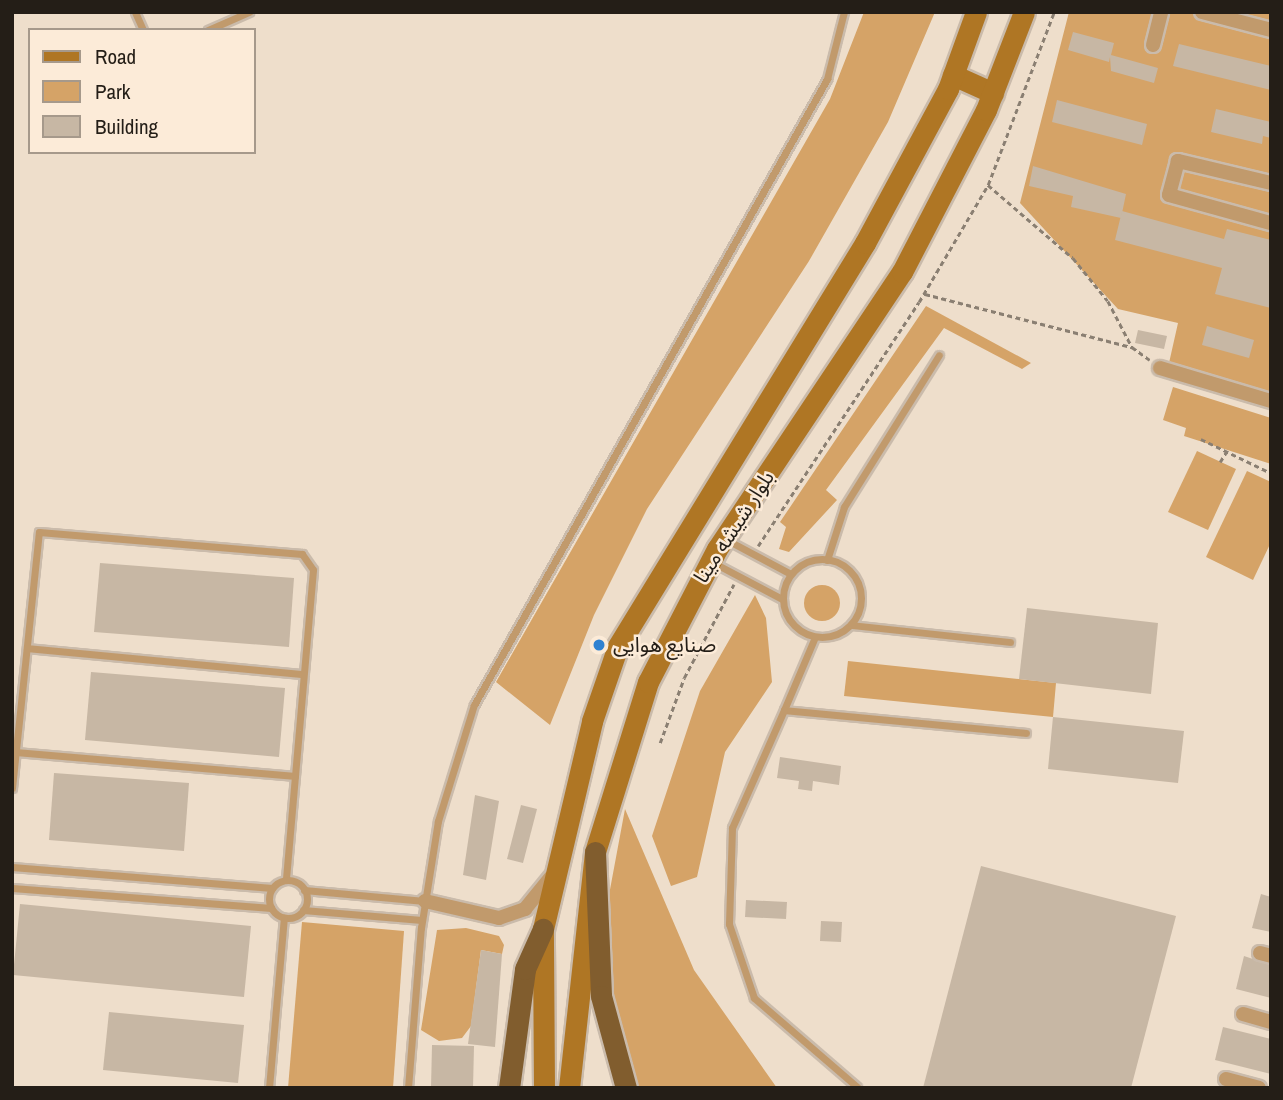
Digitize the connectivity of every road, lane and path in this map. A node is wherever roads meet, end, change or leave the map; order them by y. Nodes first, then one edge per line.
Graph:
1 (135, 12) edge
2 (249, 12) edge
3 (844, 12) edge
4 (976, 12) edge
5 (1024, 12) edge
6 (1054, 12) edge
7 (1161, 12) edge
8 (1202, 12) edge
9 (142, 28) edge
10 (213, 28) edge
11 (1271, 30) edge
12 (1153, 44) dead end
13 (953, 75) junction
14 (993, 93) junction
15 (1271, 183) edge
16 (988, 184) junction
17 (1271, 223) edge
18 (924, 294) junction
19 (1132, 347) junction
20 (939, 355) dead end
21 (1160, 368) joint
22 (1271, 401) edge
23 (1202, 439) dead end
24 (1227, 451) junction
25 (1220, 462) dead end
26 (1271, 473) edge
27 (724, 539) junction
28 (752, 554) junction
29 (827, 560) junction
30 (710, 561) junction
31 (791, 574) junction
32 (739, 576) junction
33 (782, 599) junction
34 (851, 625) junction
35 (815, 637) junction
36 (1010, 642) dead end
37 (27, 648) junction
38 (303, 674) junction
39 (784, 710) junction
40 (1026, 733) dead end
41 (660, 743) dead end
42 (16, 752) junction
43 (295, 776) junction
44 (12, 788) edge
45 (595, 852) junction
46 (12, 866) edge
47 (556, 870) junction
48 (286, 880) junction
49 (12, 888) edge
50 (272, 888) junction
51 (304, 890) junction
52 (425, 901) junction
53 (271, 908) junction
54 (303, 910) junction
55 (284, 918) junction
56 (422, 920) junction
57 (543, 929) junction
58 (1243, 1014) dead end
59 (1271, 1021) edge
60 (1226, 1079) dead end
61 (857, 1087) edge
62 (269, 1088) edge
63 (408, 1088) edge
64 (509, 1088) edge
65 (544, 1088) edge
66 (569, 1088) edge
67 (626, 1088) edge
68 (1259, 1088) edge

1 - 9 lane
2 - 10 lane
3 - 52 lane
4 - 13 main road, بلوار شیشه مینا
5 - 14 main road, بلوار شیشه مینا
6 - 16 path
7 - 12 street
8 - 11 street
13 - 14 main road
13 - 47 main road, بلوار شیشه مینا
14 - 27 main road, بلوار شیشه مینا
15 - 17 street
16 - 18 path
16 - 19 path
18 - 19 path
18 - 28 path
19 - 21 path
20 - 29 lane
21 - 22 street
23 - 24 path
24 - 25 path
24 - 26 path
27 - 28 lane
27 - 30 main road, بلوار شیشه مینا
28 - 31 lane
29 - 31 lane
29 - 34 lane
30 - 32 lane
30 - 45 main road, بلوار شیشه مینا
31 - 33 lane
32 - 33 lane
32 - 41 path
33 - 35 lane
34 - 35 lane
34 - 36 lane
35 - 39 lane
37 - 38 lane
37 - 38 lane
37 - 42 lane
38 - 43 lane
39 - 40 lane
39 - 61 lane
42 - 43 lane
42 - 44 lane
43 - 48 lane
45 - 66 main road, بلوار شیشه مینا
45 - 67 highway
46 - 50 lane
47 - 52 street
47 - 57 main road, بلوار شیشه مینا
48 - 50 lane
48 - 51 lane
49 - 53 lane
50 - 53 lane
51 - 52 lane
51 - 54 lane
52 - 56 lane
53 - 55 lane
54 - 55 lane
54 - 56 lane
55 - 62 lane
56 - 63 lane
57 - 64 highway
57 - 65 main road, بلوار شیشه مینا
58 - 59 street
60 - 68 street

